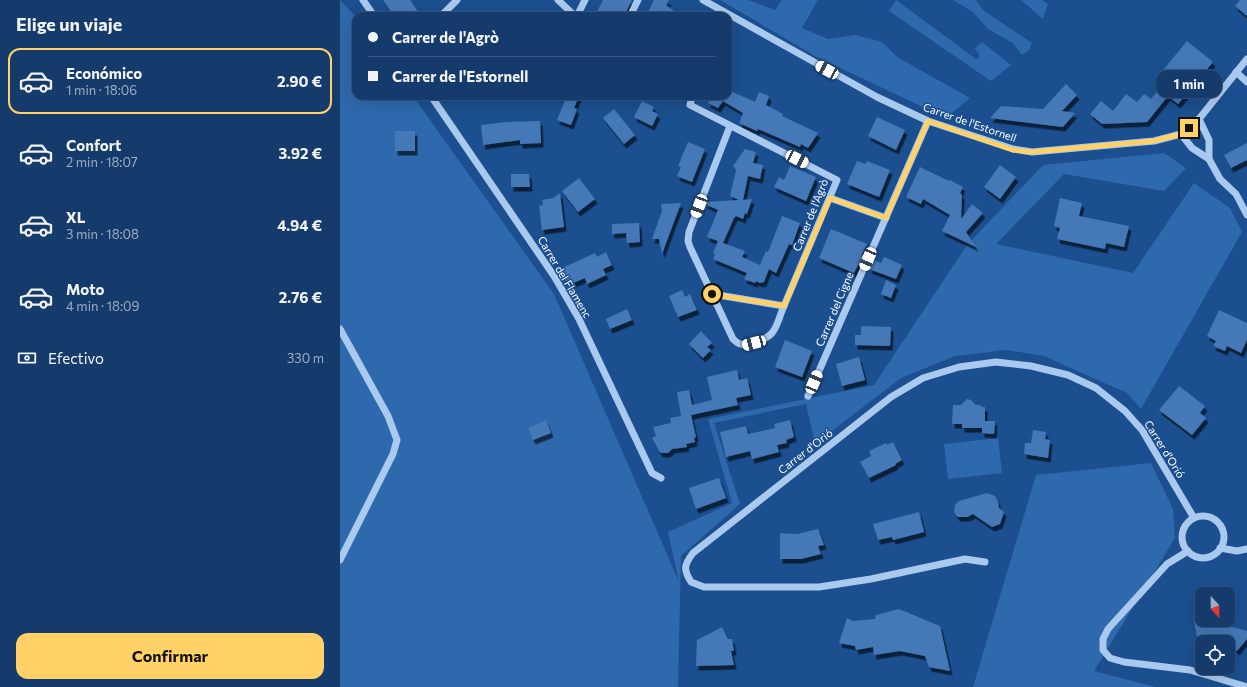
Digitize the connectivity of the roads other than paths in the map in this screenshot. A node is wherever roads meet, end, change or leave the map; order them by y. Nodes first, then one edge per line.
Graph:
1 (363, 0) edge
2 (457, 0) edge
3 (558, 0) edge
4 (585, 0) edge
5 (638, 0) edge
6 (703, 0) edge
7 (371, 12) edge
8 (445, 12) edge
9 (572, 12) edge
10 (578, 12) edge
11 (632, 12) edge
12 (725, 12) edge
13 (732, 16) edge
14 (1247, 59) edge
15 (1236, 72) junction
16 (1247, 82) edge
17 (435, 100) edge
18 (691, 100) edge
19 (1199, 120) junction
20 (928, 121) junction
21 (730, 126) junction
22 (1181, 134) junction
23 (1209, 159) junction
24 (830, 198) junction
25 (1247, 215) edge
26 (886, 218) junction
27 (712, 294) junction
28 (784, 306) junction
29 (340, 329) edge
30 (808, 396) dead end
31 (661, 478) dead end
32 (1194, 518) junction
33 (1220, 548) junction
34 (1247, 549) edge
35 (1188, 551) junction
36 (340, 560) edge
37 (985, 562) dead end
38 (1247, 687) edge

1 - 7 street
2 - 8 street
3 - 9 street
4 - 10 street
5 - 11 street
6 - 12 street, Carrer de l'Estornell
13 - 20 street, Carrer de l'Estornell
14 - 15 street, Carrer de l'Estornell
15 - 16 street
15 - 19 street, Carrer de l'Estornell
17 - 31 street, Carrer del Flamenc
18 - 21 street, Carrer de l'Agrò
19 - 22 street, Carrer de l'Estornell
19 - 23 street
20 - 22 street, Carrer de l'Estornell
20 - 26 street, Carrer del Cigne
21 - 24 street, Carrer de l'Agrò
21 - 27 street
22 - 23 street
23 - 25 street
24 - 26 street
24 - 28 street, Carrer de l'Agrò
26 - 30 street, Carrer del Cigne
27 - 28 street
27 - 28 street, Carrer de l'Agrò
29 - 36 street
32 - 33 street
32 - 35 street
32 - 37 street, Carrer d'Orió
33 - 34 street
33 - 35 street
35 - 38 street

